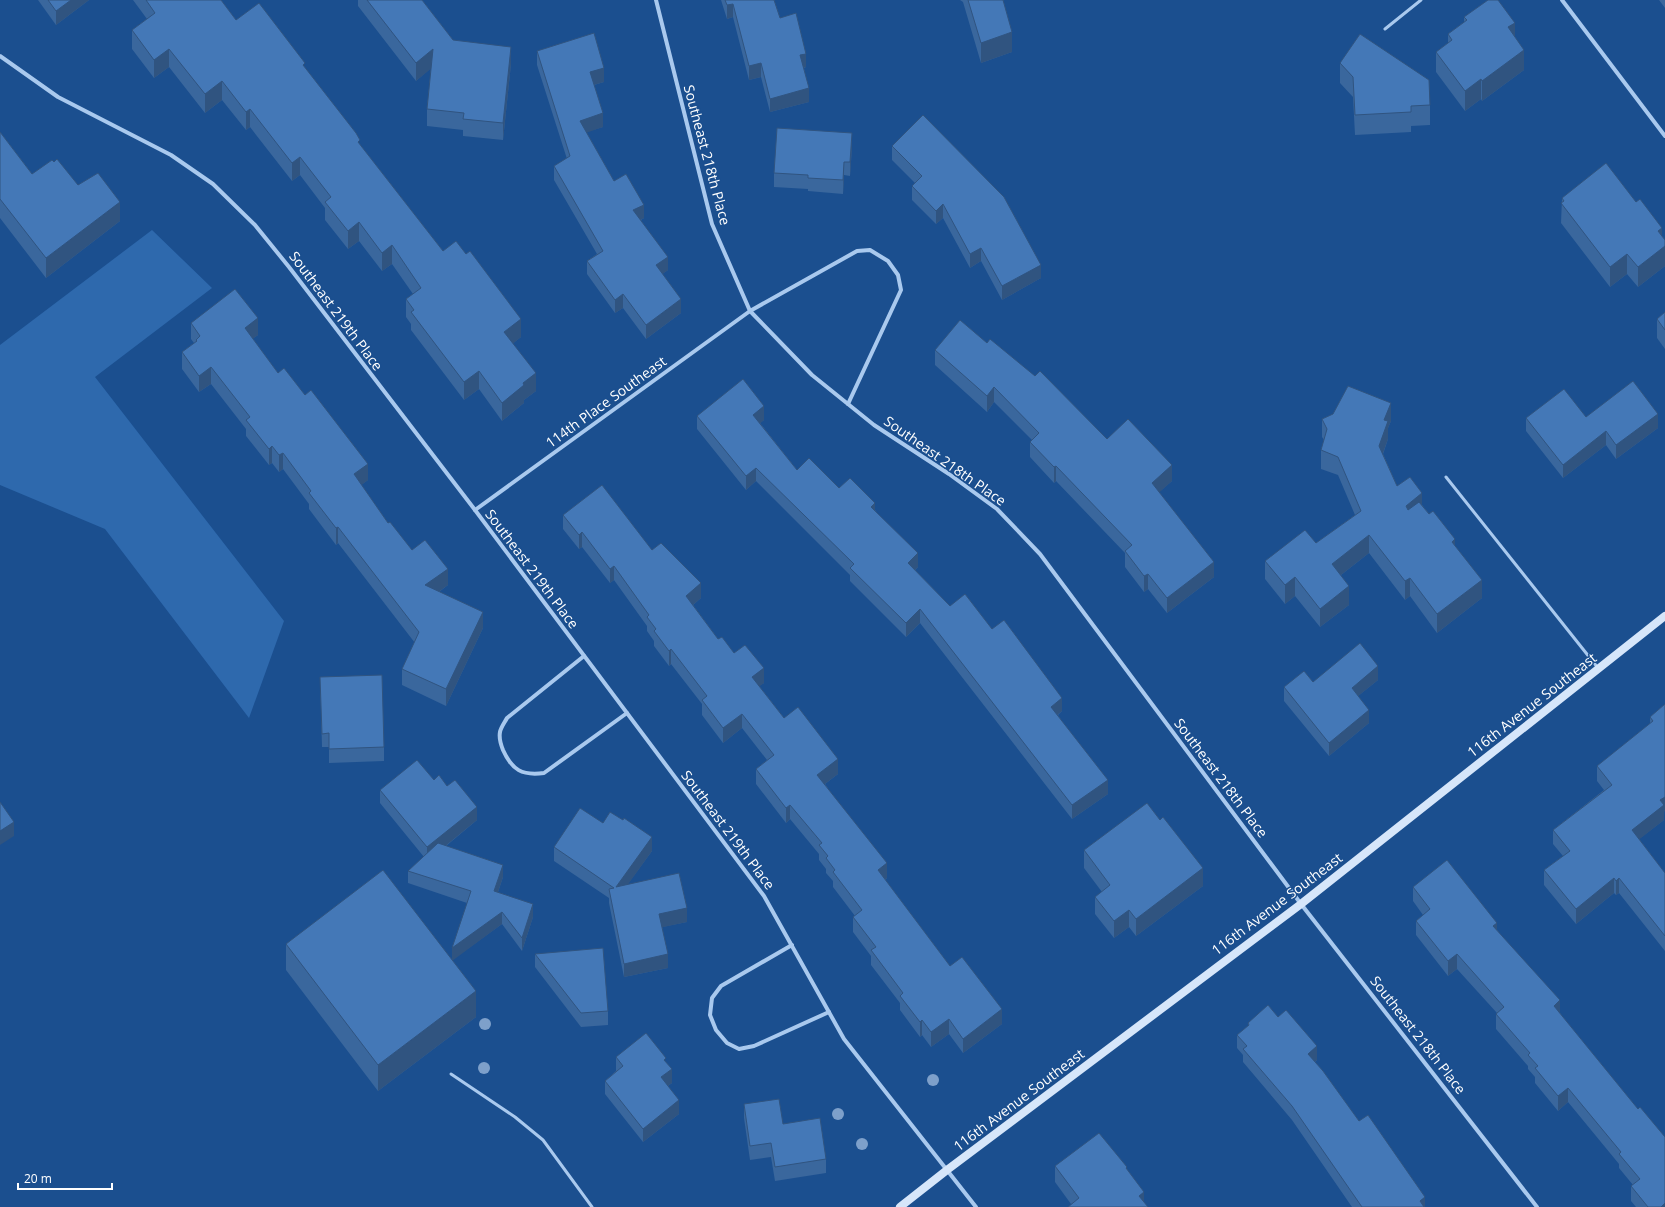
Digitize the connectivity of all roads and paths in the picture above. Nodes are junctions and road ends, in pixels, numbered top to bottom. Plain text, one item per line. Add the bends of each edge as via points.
1 (656, 0) edge
2 (1421, 0) edge
3 (1562, 0) edge
4 (1385, 29) dead end
5 (0, 56) edge
6 (1665, 136) edge
7 (750, 311) junction
8 (848, 404) junction
9 (1446, 477) dead end
10 (475, 510) junction
11 (1665, 616) edge
12 (584, 656) junction
13 (1598, 669) junction
14 (627, 713) junction
15 (1301, 904) junction
16 (792, 945) junction
17 (829, 1012) junction
18 (451, 1074) dead end
19 (947, 1170) junction
20 (592, 1207) edge
21 (900, 1207) edge
22 (976, 1207) edge
23 (1537, 1207) edge

1 - 7 street, Southeast 218th Place via 712,224
2 - 4 lane
3 - 6 street
5 - 10 street, Southeast 219th Place via 58,97 171,155 218,189 255,225 289,267
7 - 8 street, Southeast 218th Place via 812,375
7 - 8 street via 858,251 870,250 888,261 898,275 901,290
7 - 10 street, 114th Place Southeast
8 - 15 street, Southeast 218th Place via 874,425 997,508 1040,554
9 - 13 lane
10 - 12 street, Southeast 219th Place
11 - 13 main road, 116th Avenue Southeast
12 - 14 street, Southeast 219th Place
12 - 14 street via 507,718 500,732 501,746 508,763 532,775 544,773
13 - 15 main road, 116th Avenue Southeast
14 - 16 street, Southeast 219th Place via 764,896
15 - 19 main road, 116th Avenue Southeast
15 - 23 street, Southeast 218th Place
16 - 17 street, Southeast 219th Place
16 - 17 street via 720,986 712,998 710,1015 716,1030 727,1044 739,1049 754,1046
17 - 19 street, Southeast 219th Place via 844,1039
18 - 20 lane via 515,1117 543,1140
19 - 21 main road, 116th Avenue Southeast
19 - 22 street, Southeast 219th Place

